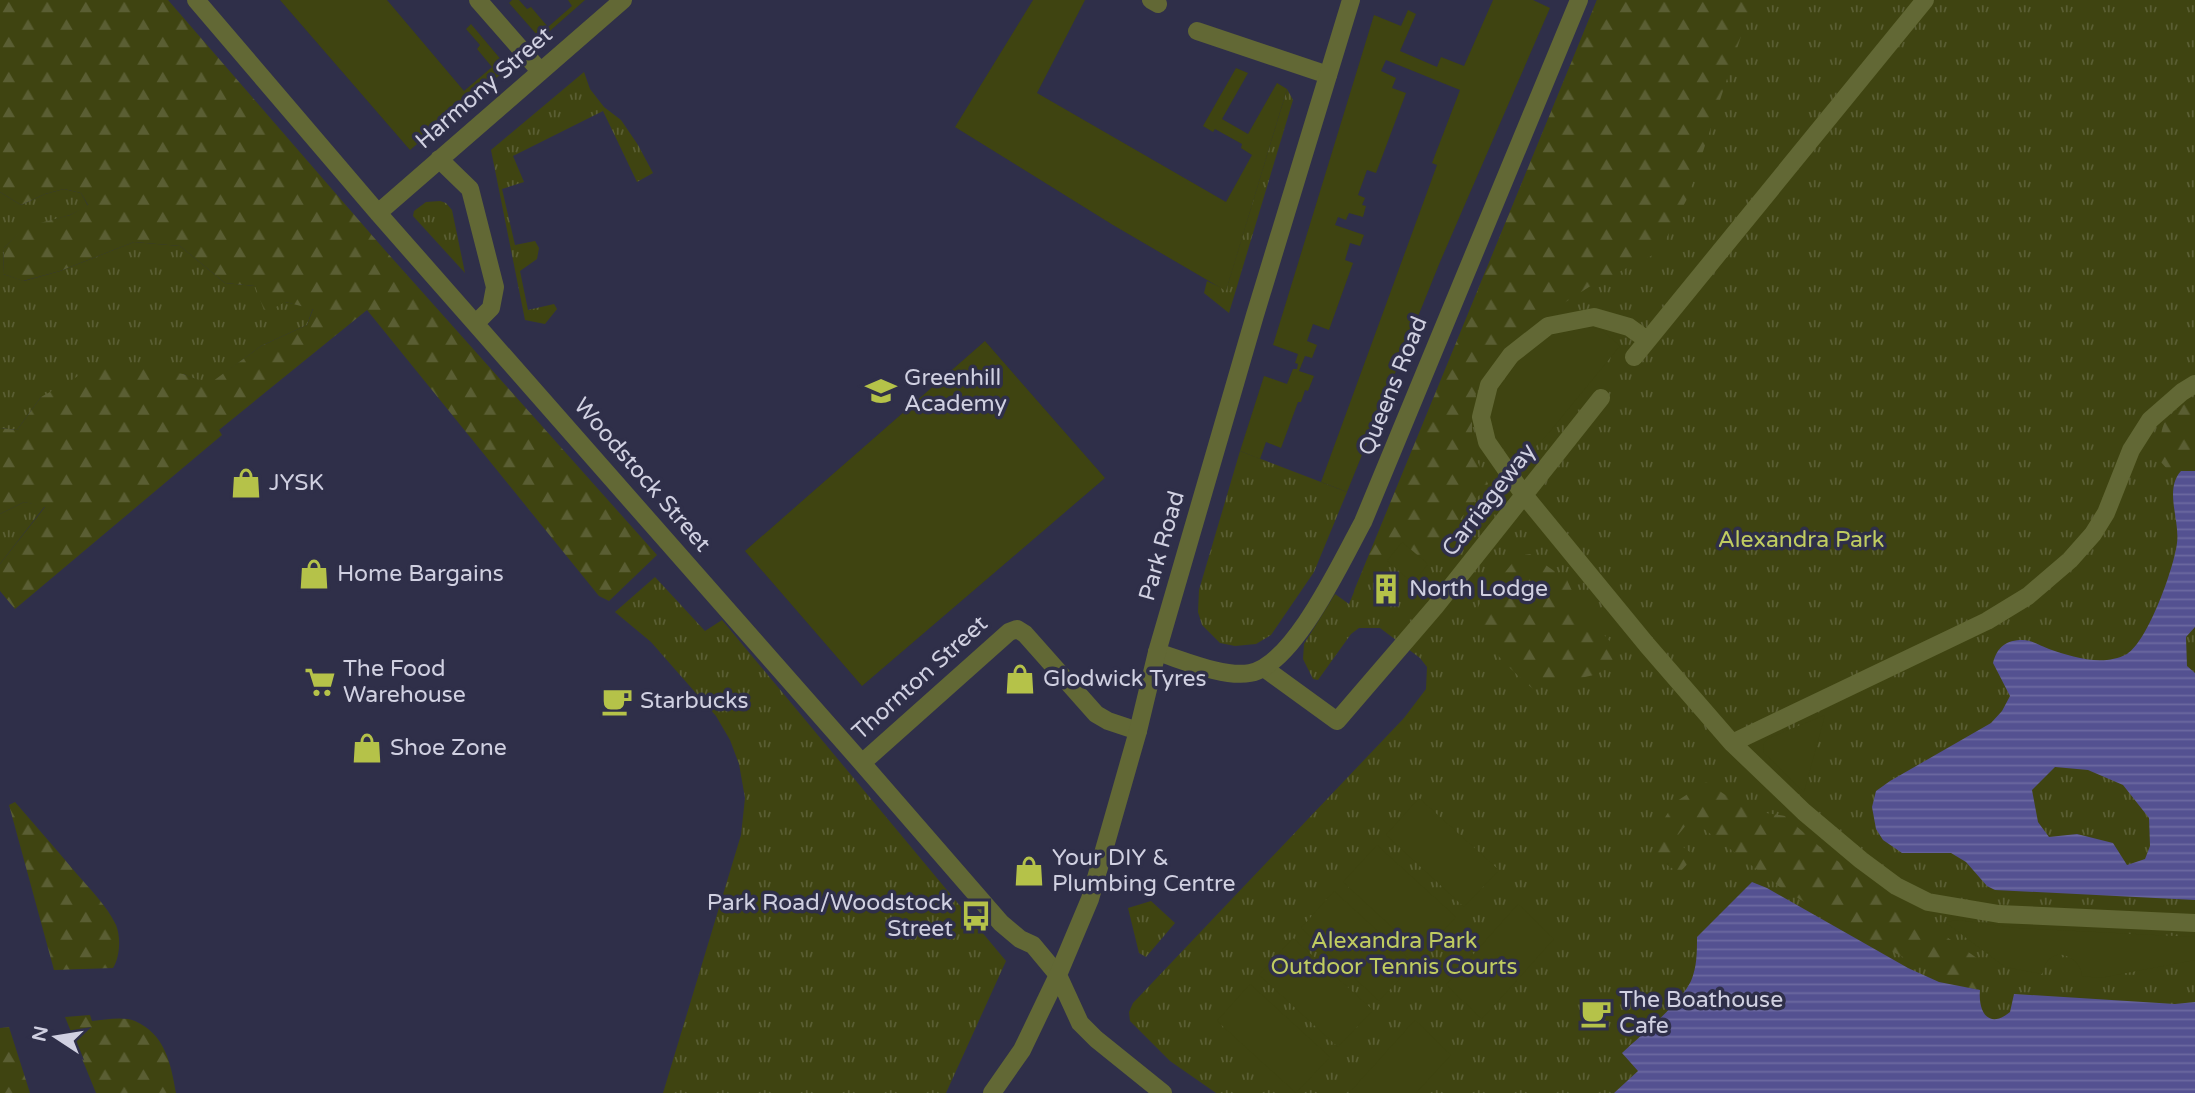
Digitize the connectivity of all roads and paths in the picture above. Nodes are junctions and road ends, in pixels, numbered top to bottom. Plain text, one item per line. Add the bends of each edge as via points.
1 (196, 0) edge
2 (478, 0) edge
3 (623, 0) edge
4 (1351, 0) edge
5 (1579, 0) edge
6 (1924, 0) edge
7 (1197, 31) dead end
8 (540, 71) junction
9 (1328, 75) junction
10 (439, 159) junction
11 (378, 213) junction
12 (476, 323) junction
13 (1647, 340) junction
14 (1634, 357) dead end
15 (2195, 384) edge
16 (1601, 398) dead end
17 (1524, 495) junction
18 (1157, 652) junction
19 (1264, 668) junction
20 (1138, 731) junction
21 (1732, 743) junction
22 (863, 763) junction
23 (2195, 923) edge
24 (1058, 975) junction
25 (992, 1093) edge
26 (1163, 1093) edge

1 - 11 street, Woodstock Street
2 - 8 street
3 - 8 street, Harmony Street
4 - 9 street, Park Road
5 - 19 street, Queens Road via 1363,522 1292,642
6 - 13 street
7 - 9 street
8 - 10 street, Harmony Street
9 - 18 street, Park Road
10 - 11 street, Harmony Street
10 - 12 street via 470,189 495,287 491,308
11 - 12 street, Woodstock Street
12 - 22 street, Woodstock Street
13 - 14 street
13 - 17 street via 1629,327 1594,317 1548,326 1511,355 1489,385 1482,417 1487,442
15 - 21 street via 2150,420 2131,450 2093,534 2028,596 1987,621
16 - 17 street, Carriageway
17 - 19 street, Carriageway via 1337,721
17 - 21 street
18 - 19 street via 1228,673 1249,674
18 - 20 street, Park Road
20 - 22 street, Thornton Street via 1096,714 1017,629
20 - 24 street, Park Road via 1090,899
21 - 23 street via 1861,860 1928,902 1999,914
22 - 24 street, Woodstock Street via 1001,923 1033,945
24 - 25 street, Park Road via 1022,1049
24 - 26 street, Woodstock Street via 1080,1023

